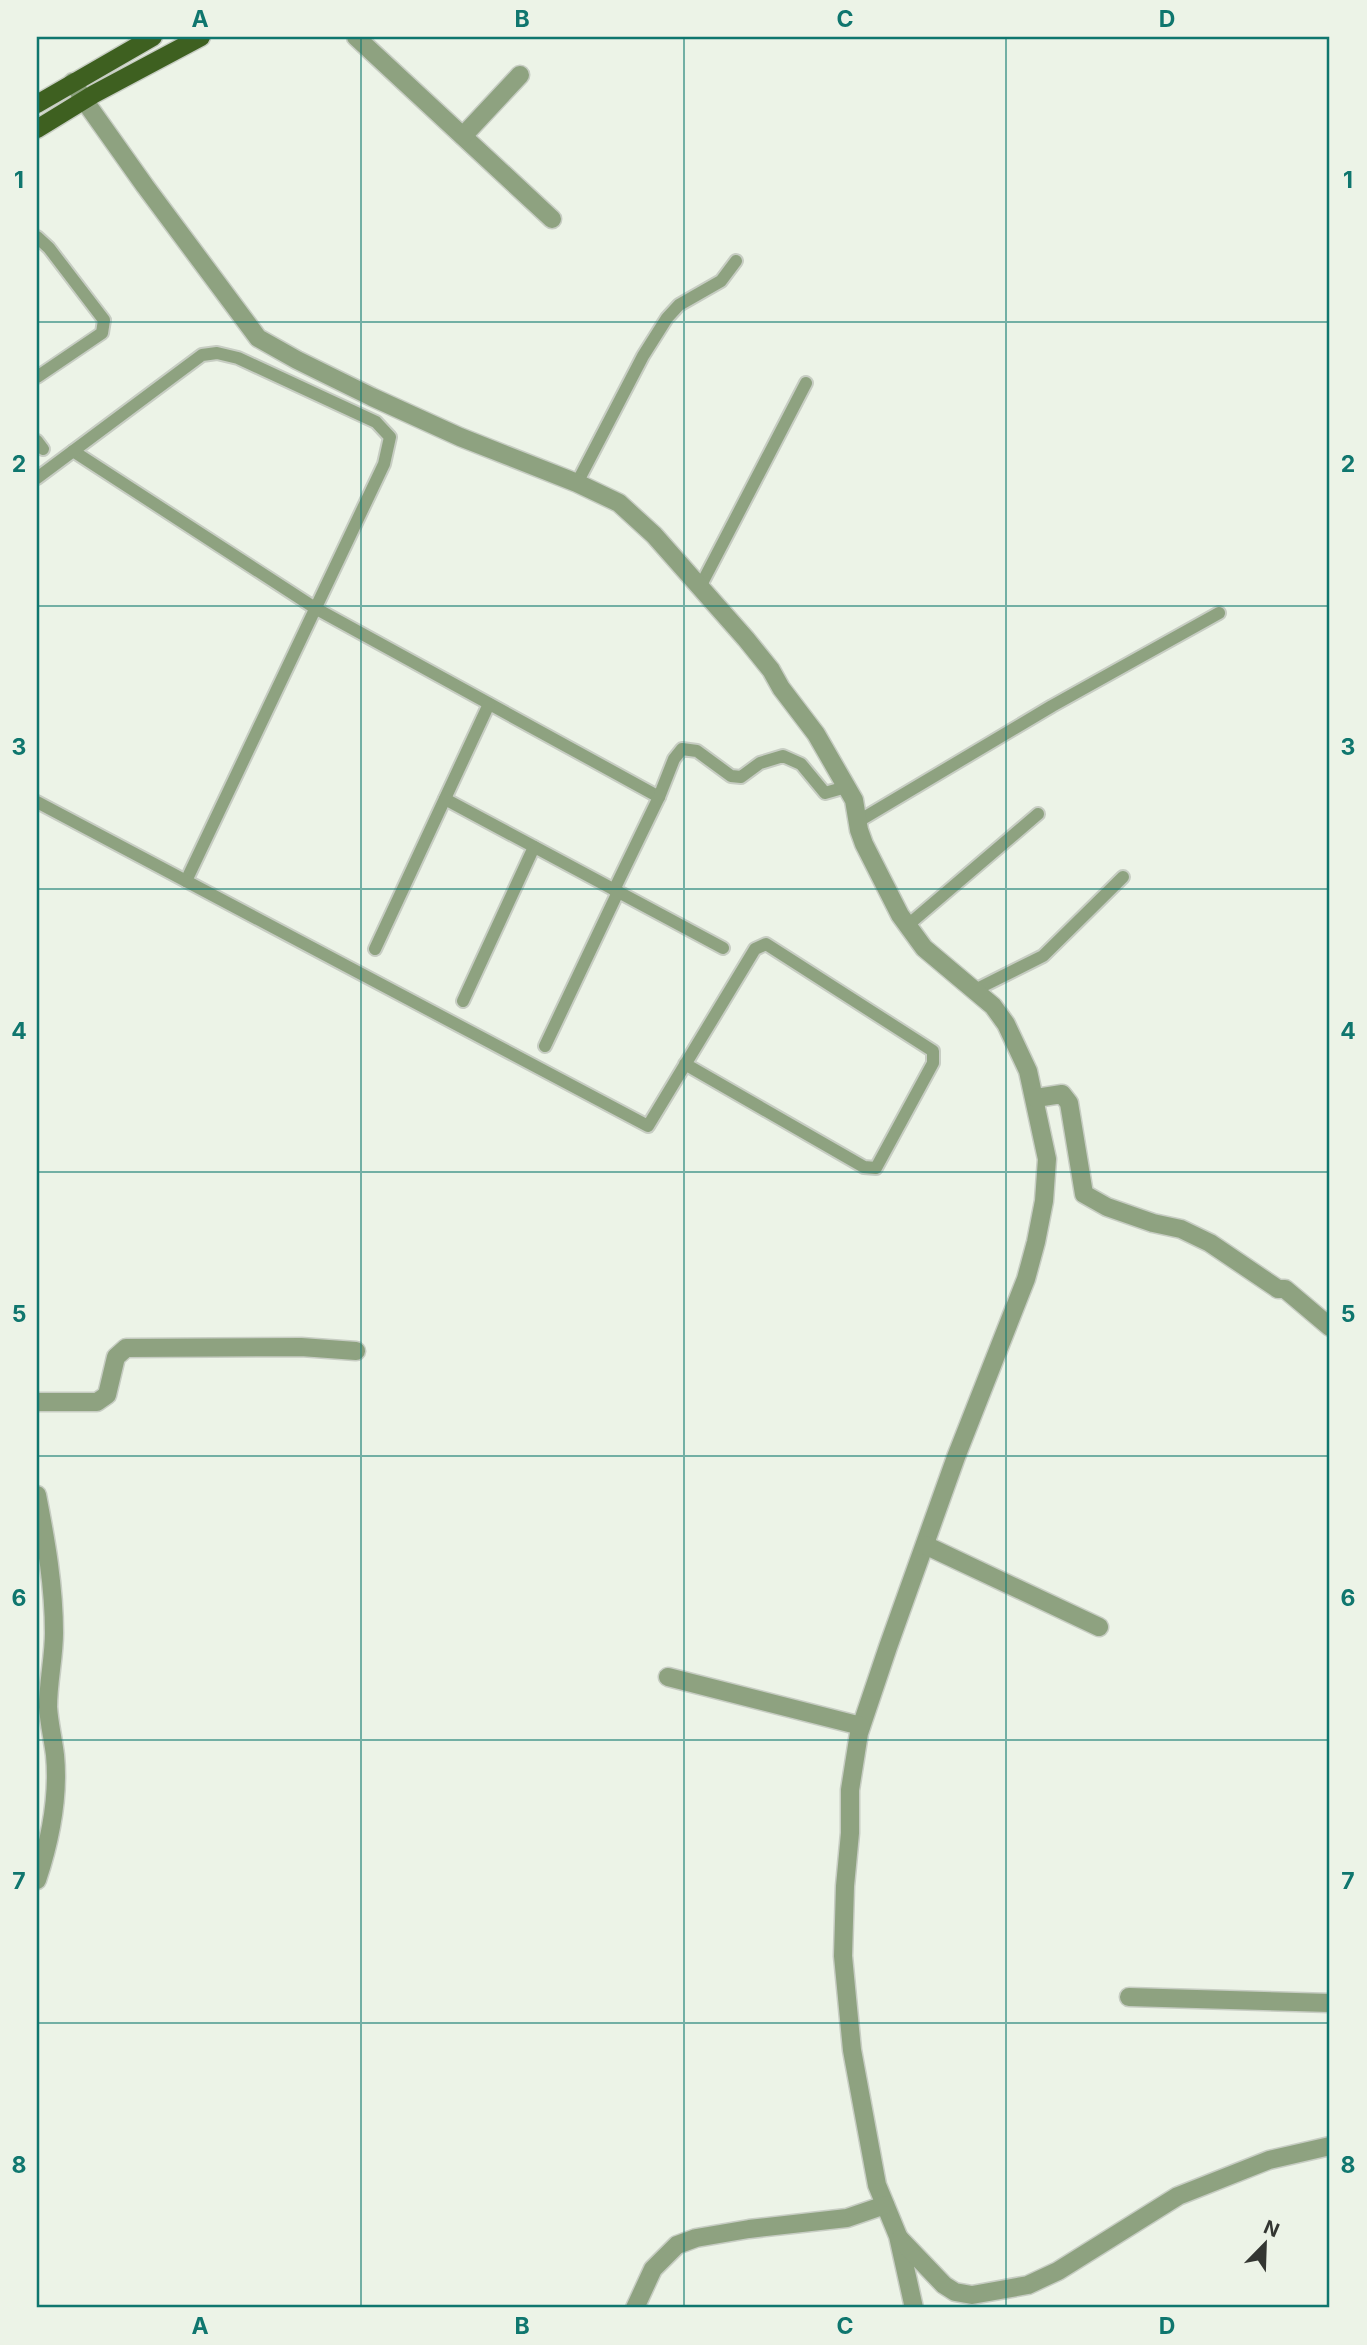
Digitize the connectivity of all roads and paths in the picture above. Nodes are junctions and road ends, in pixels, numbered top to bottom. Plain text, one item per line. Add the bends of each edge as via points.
1 (153, 37) edge
2 (201, 37) edge
3 (356, 37) edge
4 (520, 75) dead end
5 (73, 82) junction
6 (84, 100) junction
7 (37, 103) edge
8 (37, 129) edge
9 (463, 136) junction
10 (552, 219) dead end
11 (37, 237) edge
12 (736, 261) dead end
13 (37, 377) edge
14 (806, 383) dead end
15 (73, 451) junction
16 (37, 478) edge
17 (577, 483) junction
18 (700, 587) junction
19 (315, 608) junction
20 (1219, 613) dead end
21 (489, 704) junction
22 (846, 787) junction
23 (659, 797) junction
24 (445, 799) junction
25 (37, 802) edge
26 (1038, 814) dead end
27 (857, 822) junction
28 (534, 847) junction
29 (1123, 877) dead end
30 (186, 881) junction
31 (616, 891) junction
32 (908, 925) junction
33 (723, 948) dead end
34 (375, 949) dead end
35 (975, 990) junction
36 (463, 1001) dead end
37 (545, 1046) dead end
38 (685, 1064) junction
39 (1036, 1098) junction
40 (1330, 1327) edge
41 (356, 1351) dead end
42 (37, 1402) edge
43 (37, 1495) edge
44 (925, 1545) junction
45 (1099, 1627) dead end
46 (668, 1677) dead end
47 (862, 1726) junction
48 (37, 1880) edge
49 (1129, 1997) dead end
50 (1330, 2003) edge
51 (1330, 2146) edge
52 (885, 2205) junction
53 (898, 2236) junction
54 (635, 2308) edge
55 (914, 2308) edge

1 - 5 main road
2 - 6 main road
3 - 9 street
4 - 9 street
5 - 6 street
5 - 7 main road
6 - 8 main road
6 - 17 street via 258,338 422,420
9 - 10 street
11 - 13 lane via 104,320 102,332
12 - 17 lane via 721,281 667,317
14 - 18 lane
15 - 16 lane
15 - 19 lane
15 - 19 lane via 202,355 217,353 242,359 376,422 390,437 384,464
17 - 18 street via 619,503
18 - 22 street via 771,670
19 - 21 lane
19 - 30 lane
20 - 27 lane
21 - 23 lane
21 - 24 lane
22 - 23 lane via 825,793 802,764 783,756 760,763 741,777 731,776 697,751 682,749
22 - 27 street via 854,800
23 - 31 lane
24 - 28 lane
24 - 34 lane
25 - 30 lane
26 - 32 lane
27 - 32 street via 873,863
28 - 31 lane
28 - 36 lane
29 - 35 lane via 1043,956
30 - 38 lane via 648,1126
31 - 33 lane
31 - 37 lane
32 - 35 street via 924,948
35 - 39 street via 1006,1024
38 - 38 lane via 755,949 766,944 933,1051 933,1063 876,1168 864,1167
39 - 40 street via 1067,1097 1084,1194 1107,1207 1210,1243 1278,1289 1285,1289
39 - 44 street via 1047,1158 1037,1241
41 - 42 street via 125,1348 116,1357 107,1395 97,1402
43 - 48 street via 53,1600 48,1709 55,1772 54,1813
44 - 45 street
44 - 47 street
46 - 47 street
47 - 52 street via 850,1790 843,1956 852,2050 869,2150
49 - 50 street
51 - 53 street via 1269,2160 1178,2196 1028,2285 972,2295 955,2292
52 - 53 street
52 - 54 street via 847,2218 749,2229 677,2245 653,2269
53 - 55 street

